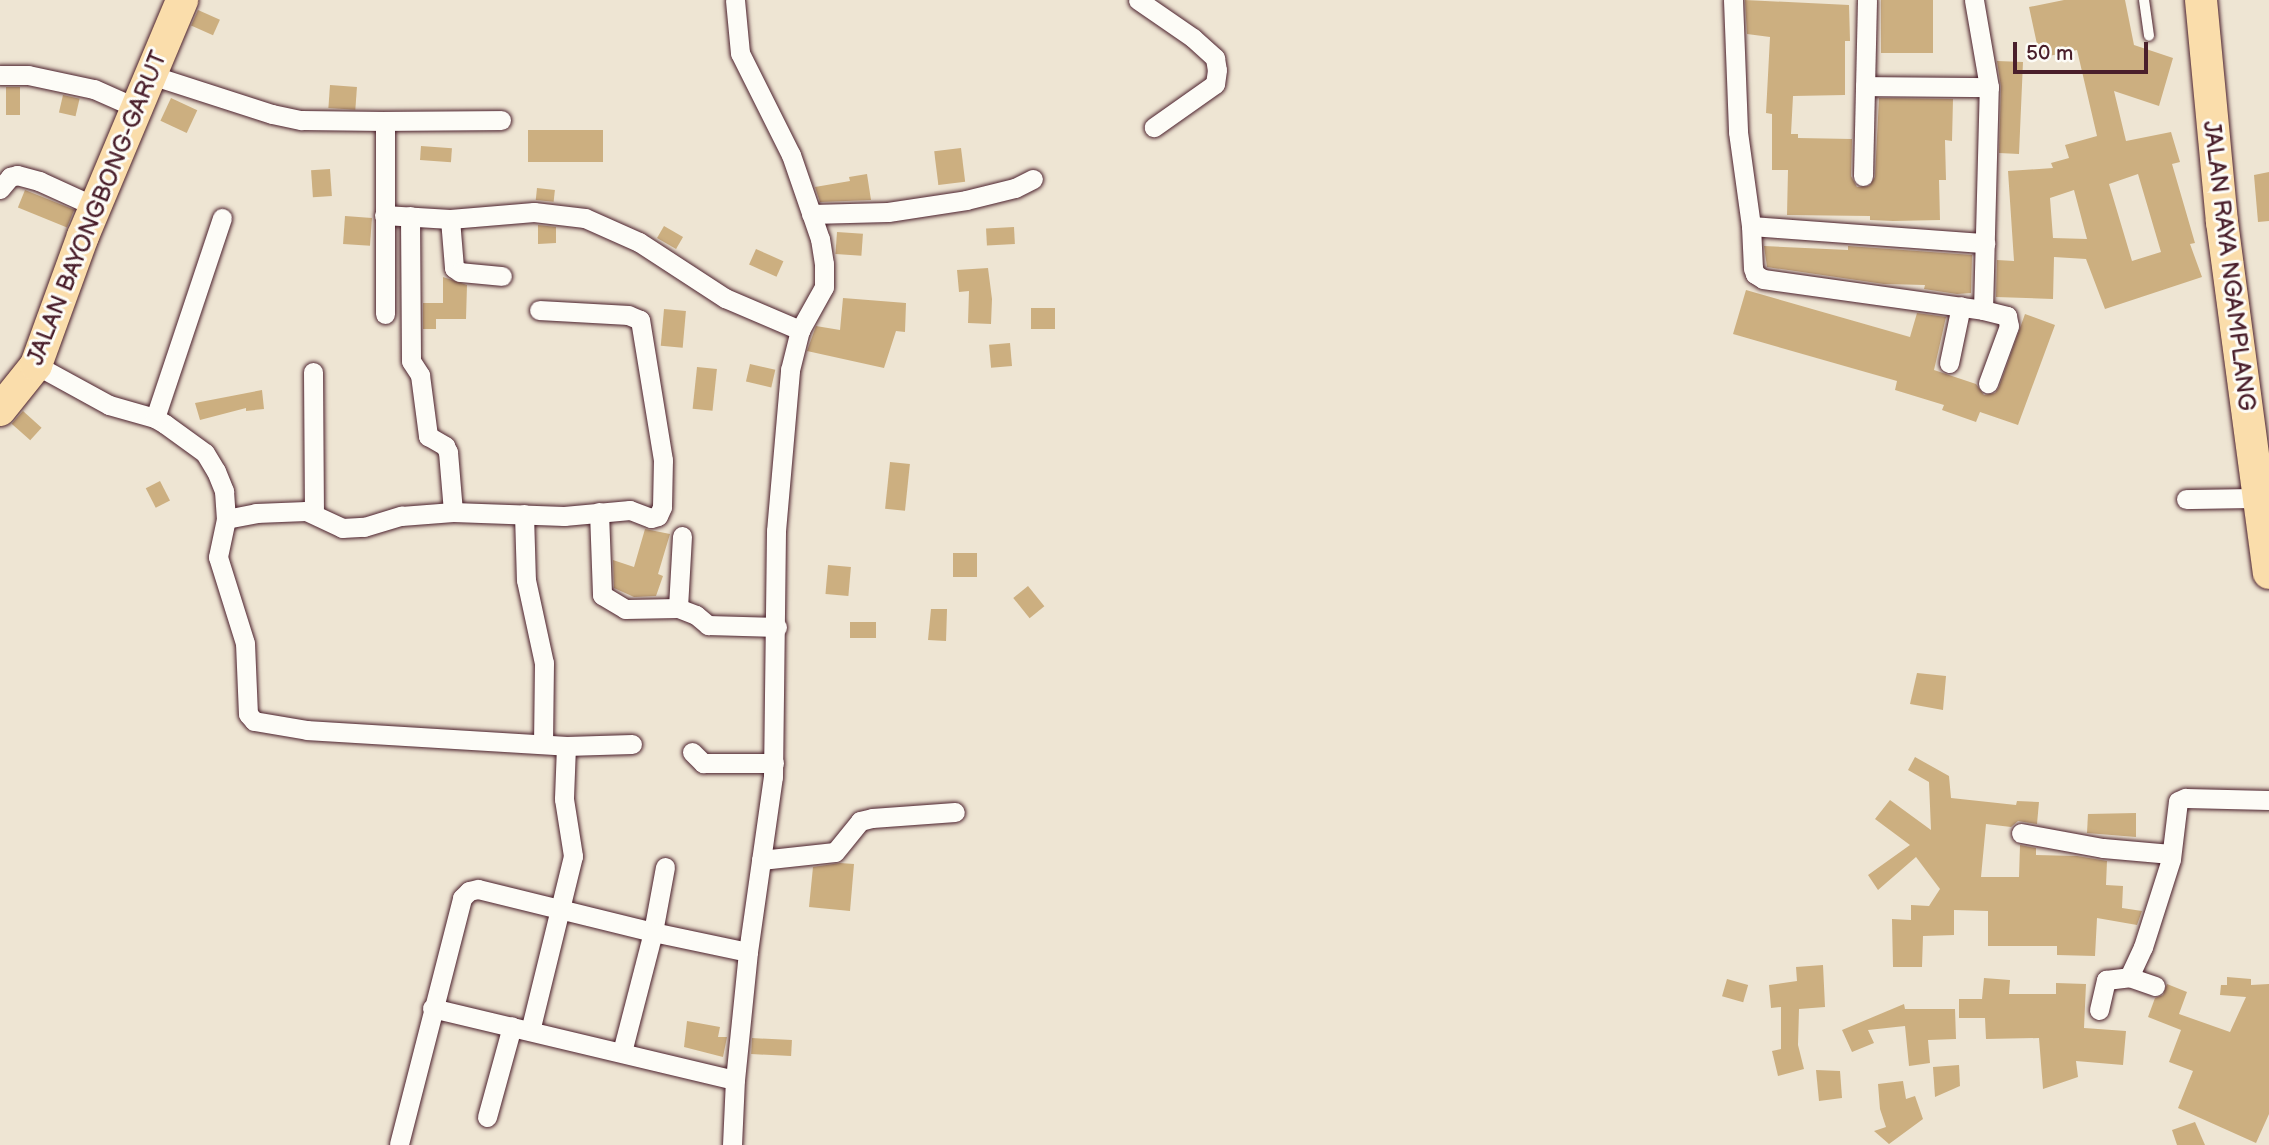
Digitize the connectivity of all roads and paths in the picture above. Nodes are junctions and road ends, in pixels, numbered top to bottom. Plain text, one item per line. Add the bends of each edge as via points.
1 (182, 0) edge
2 (735, 0) edge
3 (1138, 0) edge
4 (1734, 0) edge
5 (1867, 0) edge
6 (1974, 0) edge
7 (2144, 0) edge
8 (2200, 0) edge
9 (2149, 36) dead end
10 (0, 75) edge
11 (151, 75) junction
12 (1865, 86) junction
13 (1989, 87) junction
14 (139, 109) junction
15 (501, 120) dead end
16 (385, 121) junction
17 (1154, 127) dead end
18 (1863, 176) dead end
19 (1033, 179) dead end
20 (0, 190) edge
21 (96, 207) junction
22 (811, 214) junction
23 (384, 215) junction
24 (410, 216) junction
25 (222, 218) dead end
26 (450, 219) junction
27 (1751, 226) junction
28 (1984, 243) junction
29 (502, 276) dead end
30 (1961, 306) junction
31 (539, 310) dead end
32 (1983, 310) junction
33 (385, 314) dead end
34 (800, 330) junction
35 (1949, 363) dead end
36 (36, 365) junction
37 (313, 372) dead end
38 (1988, 383) dead end
39 (0, 410) edge
40 (155, 418) junction
41 (2258, 498) junction
42 (2186, 499) dead end
43 (453, 512) junction
44 (599, 512) junction
45 (314, 514) junction
46 (524, 514) junction
47 (226, 519) junction
48 (682, 536) dead end
49 (2269, 573) edge
50 (678, 608) junction
51 (777, 627) junction
52 (543, 744) junction
53 (632, 744) dead end
54 (566, 746) junction
55 (692, 752) dead end
56 (774, 763) junction
57 (2269, 800) edge
58 (955, 812) dead end
59 (2021, 833) dead end
60 (2171, 854) junction
61 (761, 860) junction
62 (665, 867) dead end
63 (560, 911) junction
64 (653, 932) junction
65 (748, 952) junction
66 (2129, 977) junction
67 (2155, 986) dead end
68 (432, 1008) junction
69 (2099, 1010) dead end
70 (521, 1028) junction
71 (622, 1052) junction
72 (735, 1080) junction
73 (487, 1117) dead end
74 (399, 1144) edge
75 (732, 1145) edge

1 - 11 main road, JALAN BAYONGBONG-GARUT
2 - 22 street via 740,53 791,155
3 - 17 street via 1215,58 1217,69 1215,84
4 - 27 street via 1738,132
5 - 12 street
6 - 13 street
7 - 9 lane
8 - 41 main road, JALAN RAYA NGAMPLANG via 2222,222
10 - 14 street via 28,75 94,89
11 - 14 main road, JALAN BAYONGBONG-GARUT
11 - 16 street via 291,118
12 - 13 street
12 - 18 street
13 - 28 street
14 - 21 main road, JALAN BAYONGBONG-GARUT
15 - 16 street
16 - 23 street
19 - 22 street via 965,200 888,212
20 - 21 street via 17,175
21 - 36 main road, JALAN BAYONGBONG-GARUT
22 - 34 street via 824,264 824,287
23 - 24 street
23 - 33 street
24 - 26 street
24 - 43 street via 411,361 420,375 428,436 448,452
25 - 40 street
26 - 29 street via 454,268
26 - 34 street via 534,212 596,221 639,242 725,298
27 - 28 street
27 - 30 street via 1753,268 1763,279
28 - 32 street
30 - 32 street
30 - 35 street
31 - 44 street via 633,316 642,326 663,460 661,513 653,519 630,510
32 - 38 street via 2007,316 2009,326
34 - 51 street via 790,370 779,479
36 - 39 main road, JALAN BAYONGBONG-GARUT
36 - 40 street via 109,405
37 - 45 street
40 - 47 street via 205,453 224,491
41 - 42 street
41 - 49 main road, JALAN RAYA NGAMPLANG
43 - 45 street via 342,528
43 - 46 street
44 - 46 street
44 - 50 street via 602,595 625,609
45 - 47 street via 256,513
46 - 52 street via 526,580 544,663
47 - 52 street via 218,557 245,643 248,714 254,722 307,730
48 - 50 street
50 - 51 street via 708,625
51 - 56 street
52 - 54 street
53 - 54 street
54 - 63 street via 564,799 573,856
55 - 56 street via 703,763
56 - 61 street
57 - 60 street via 2180,800
58 - 61 street via 872,818 860,821 835,852
59 - 60 street
60 - 66 street via 2143,947
61 - 65 street
62 - 64 street
63 - 64 street
63 - 68 street via 478,889 465,894
63 - 70 street
64 - 65 street
64 - 71 street
65 - 72 street
66 - 67 street
66 - 69 street via 2106,980
68 - 70 street
68 - 74 street
70 - 71 street
70 - 73 street
71 - 72 street
72 - 75 street

